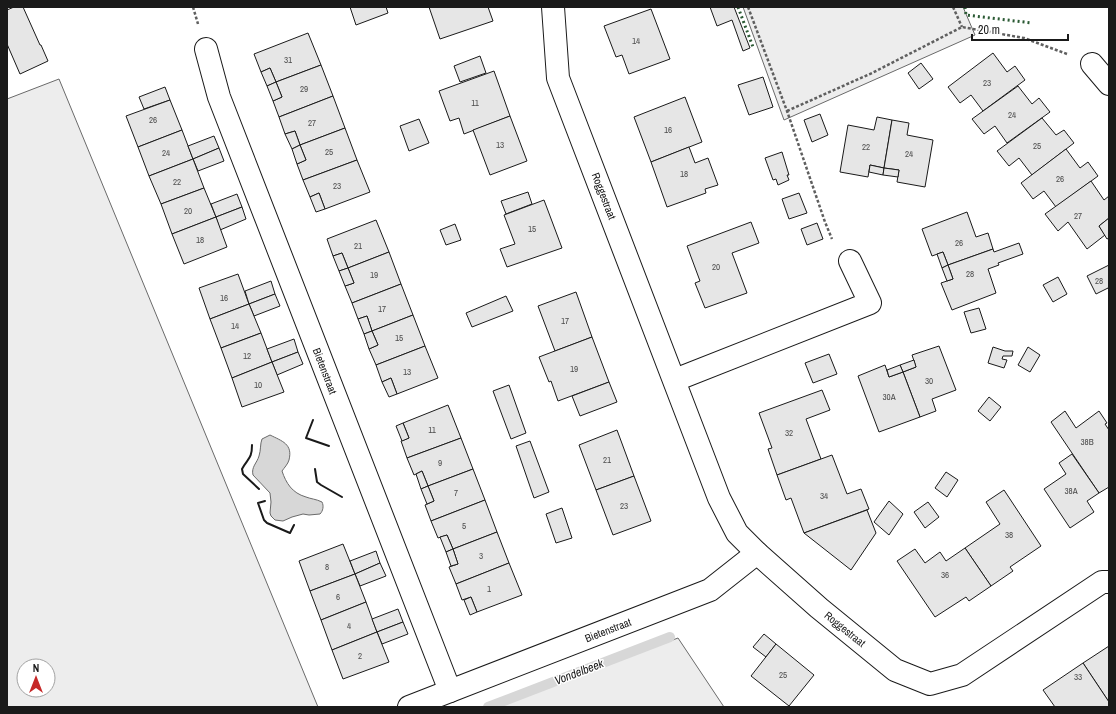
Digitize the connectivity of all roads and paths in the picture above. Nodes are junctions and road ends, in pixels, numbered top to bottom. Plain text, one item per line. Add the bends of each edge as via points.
1 (553, 7) edge
2 (748, 7) edge
3 (953, 7) edge
4 (962, 27) junction
5 (206, 49) dead end
6 (1092, 64) joint
7 (1109, 84) edge
8 (787, 111) junction
9 (850, 261) joint
10 (675, 380) junction
11 (757, 553) junction
12 (1109, 582) edge
13 (450, 691) junction
14 (409, 707) edge

1 - 10 street, Roggestraat via 558,78
2 - 8 path
3 - 4 path
4 - 6 path via 1024,38
4 - 8 path via 872,73
5 - 13 street, Bietenstraat via 219,98
6 - 7 street
8 - 9 path via 825,222 835,245
9 - 10 street via 870,303
10 - 11 street, Roggestraat via 719,498 737,533
11 - 12 street, Roggestraat via 895,670 930,684 962,675 1102,582
11 - 13 street, Bietenstraat via 710,590
13 - 14 street, Bietenstraat

